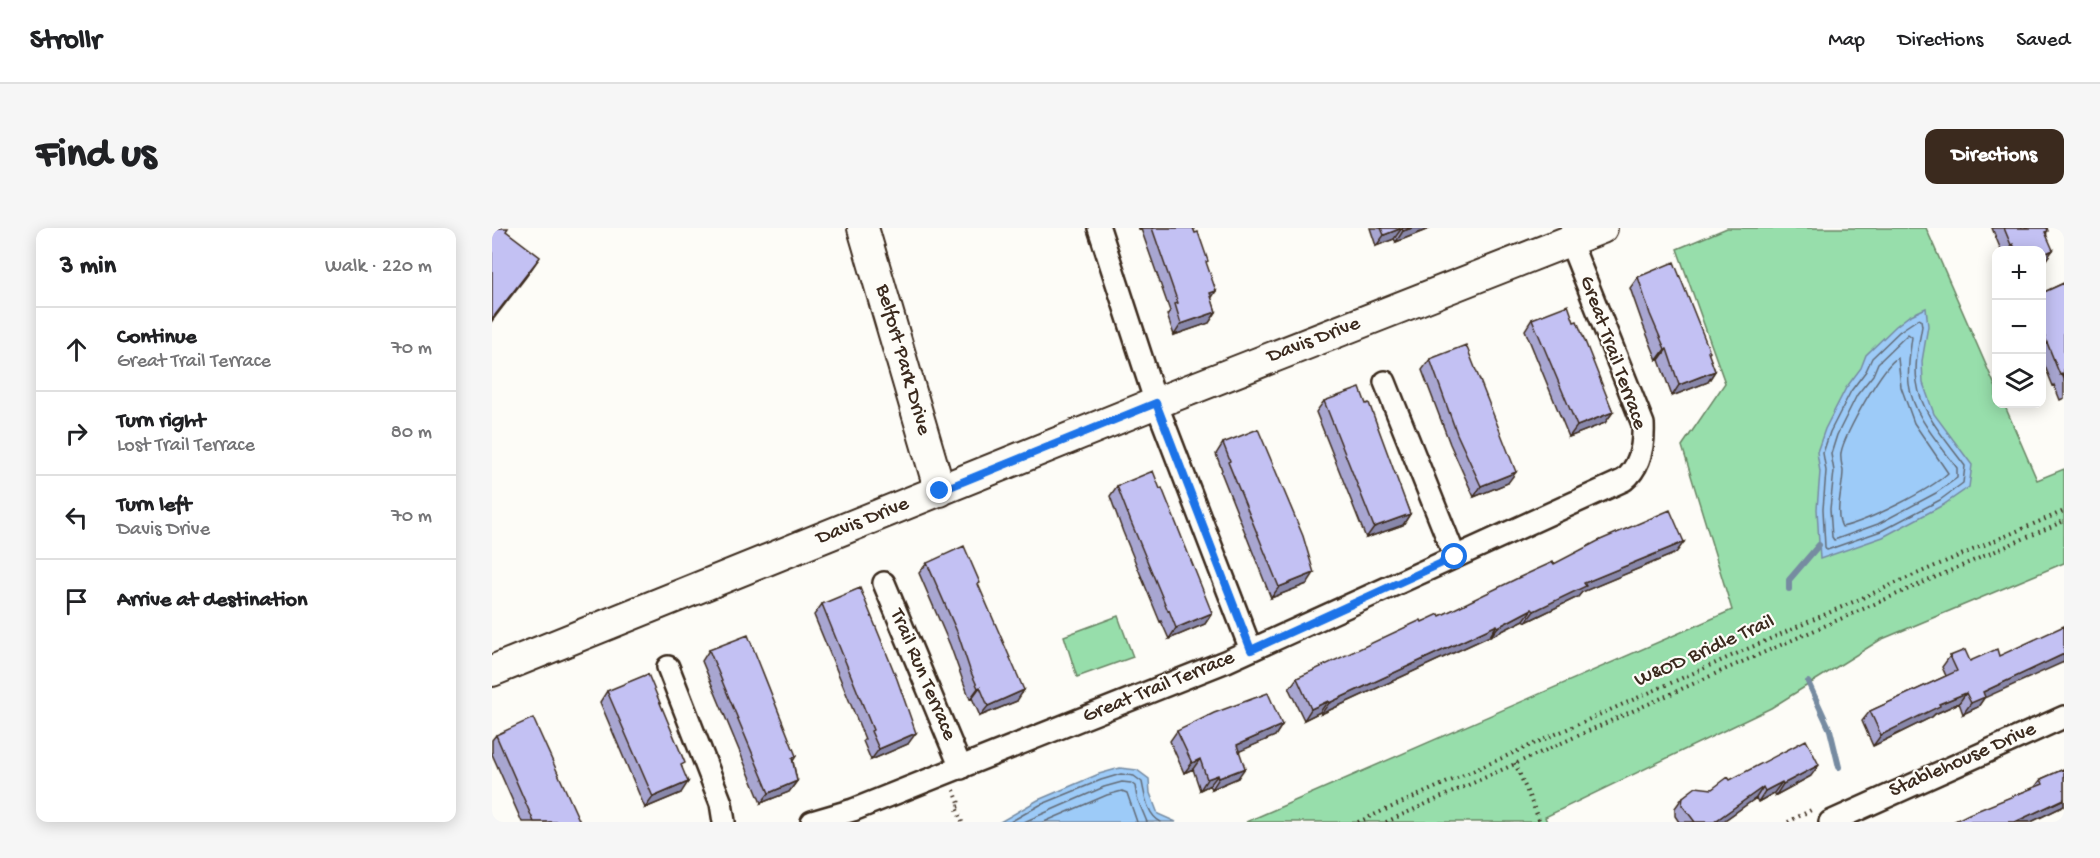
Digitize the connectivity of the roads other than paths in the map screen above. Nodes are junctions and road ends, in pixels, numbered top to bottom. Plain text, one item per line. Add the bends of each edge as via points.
1 (863, 228) edge
2 (1099, 228) edge
3 (1602, 228) edge
4 (1570, 241) junction
5 (1385, 382) dead end
6 (1156, 403) junction
7 (940, 491) junction
8 (1455, 557) junction
9 (884, 583) dead end
10 (1251, 650) junction
11 (668, 667) dead end
12 (492, 671) edge
13 (2064, 717) edge
14 (954, 770) junction
15 (724, 822) edge
16 (812, 822) edge
17 (1830, 822) edge

1 - 7 main road, Belfort Park Drive
2 - 6 street
3 - 4 main road, Davis Drive
4 - 6 main road, Davis Drive
4 - 8 street, Great Trail Terrace via 1643,424 1638,461 1624,480
5 - 8 street
6 - 7 main road, Davis Drive
6 - 10 street
7 - 12 main road, Davis Drive
8 - 10 street, Great Trail Terrace
9 - 14 street, Trail Run Terrace
10 - 14 street, Great Trail Terrace
11 - 15 street via 721,804
13 - 17 street, Stablehouse Drive
14 - 16 street, Great Trail Terrace

